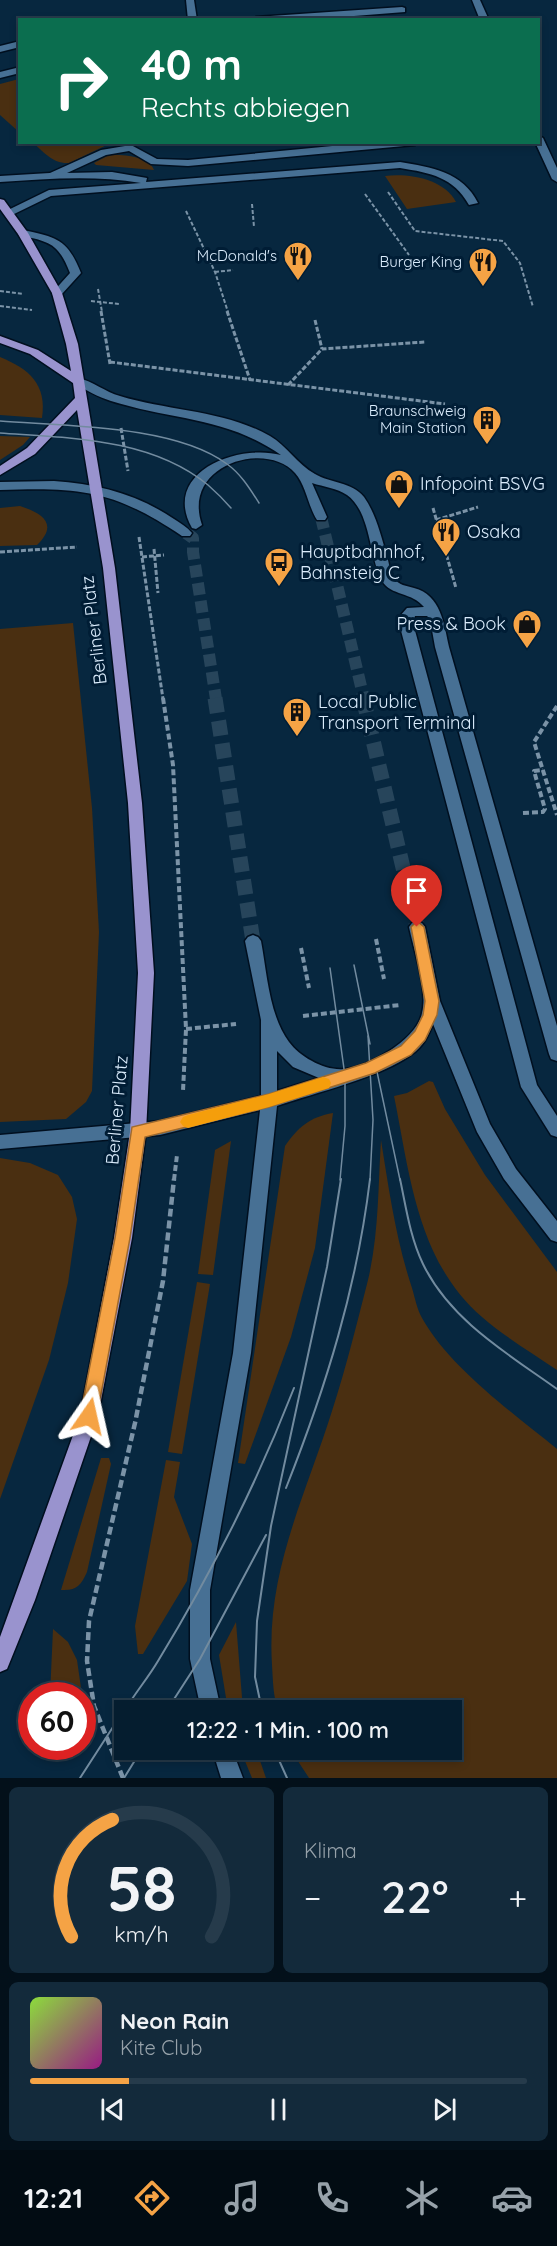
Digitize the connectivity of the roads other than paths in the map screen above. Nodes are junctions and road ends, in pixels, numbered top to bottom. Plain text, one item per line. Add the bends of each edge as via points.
1 (190, 0) edge
2 (399, 0) edge
3 (476, 0) edge
4 (402, 10) junction
5 (193, 18) edge
6 (284, 18) edge
7 (405, 18) edge
8 (484, 18) edge
9 (18, 44) edge
10 (0, 49) edge
11 (18, 70) edge
12 (0, 75) edge
13 (540, 142) edge
14 (391, 144) edge
15 (131, 145) edge
16 (52, 177) junction
17 (0, 179) edge
18 (557, 179) edge
19 (163, 184) junction
20 (0, 202) edge
21 (473, 203) dead end
22 (10, 213) junction
23 (23, 233) junction
24 (57, 293) junction
25 (0, 339) edge
26 (78, 381) junction
27 (81, 399) junction
28 (300, 470) junction
29 (0, 471) edge
30 (0, 486) edge
31 (96, 488) junction
32 (321, 517) tunnel mouth
33 (436, 617) junction
34 (417, 927) tunnel mouth
35 (253, 941) tunnel mouth
36 (432, 1001) junction
37 (269, 1020) junction
38 (557, 1054) edge
39 (345, 1076) junction
40 (269, 1101) junction
41 (557, 1130) edge
42 (138, 1132) junction
43 (0, 1142) edge
44 (557, 1234) edge
45 (0, 1662) edge
46 (209, 1700) edge
47 (226, 1760) edge
48 (232, 1778) edge

1 - 5 lane
2 - 4 lane
3 - 8 lane
4 - 6 lane
4 - 7 lane
9 - 10 lane
11 - 12 lane
13 - 18 lane
14 - 15 lane via 188,163 156,162
15 - 16 lane via 104,152
16 - 17 lane
16 - 19 lane via 112,175
19 - 21 lane via 400,165 428,170 458,183 469,191
19 - 22 lane via 49,193
20 - 22 main road, Berliner Platz
22 - 23 main road, Berliner Platz
23 - 24 main road, Berliner Platz
23 - 24 lane via 56,239 69,255 76,273
24 - 26 main road, Berliner Platz
25 - 26 main road via 34,352
26 - 27 main road, Berliner Platz
26 - 28 lane via 116,399 236,425 267,440
27 - 29 main road via 31,451
27 - 31 main road, Berliner Platz
28 - 31 lane via 272,457 245,456 224,461 205,474 194,493 190,504 191,529 133,499
28 - 32 lane
28 - 33 lane via 357,496 388,580 422,595
30 - 31 lane
31 - 42 main road, Berliner Platz via 135,803 146,973
33 - 38 lane
33 - 41 lane via 430,612 412,611 406,616 406,623 529,1087
34 - 36 lane
35 - 37 lane
36 - 39 lane via 420,1036 406,1050
36 - 44 lane via 483,1127 510,1174
37 - 39 lane via 280,1045 296,1062 316,1071
37 - 40 lane
39 - 40 lane
40 - 42 lane
40 - 46 lane via 242,1353 200,1590 200,1659
42 - 43 lane
42 - 45 main road, Berliner Platz via 123,1238 89,1416
47 - 48 lane

